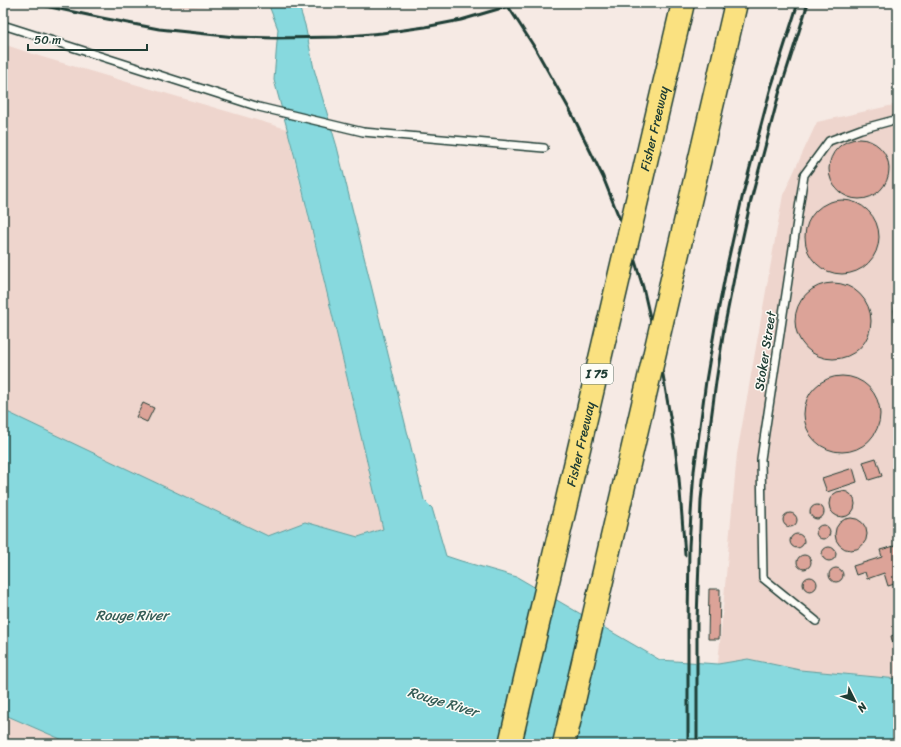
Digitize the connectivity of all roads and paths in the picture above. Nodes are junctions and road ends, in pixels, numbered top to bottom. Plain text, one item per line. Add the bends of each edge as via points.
1 (683, 3) edge
2 (736, 3) edge
3 (3, 25) edge
4 (898, 119) edge
5 (544, 148) dead end
6 (816, 621) dead end
7 (510, 744) edge
8 (564, 744) edge

1 - 7 highway, Fisher Freeway / I 75, bridge
2 - 8 highway, bridge
3 - 5 lane via 259,107 339,127 363,132
4 - 6 lane, Stoker Street via 829,141 804,175 761,459 763,578

